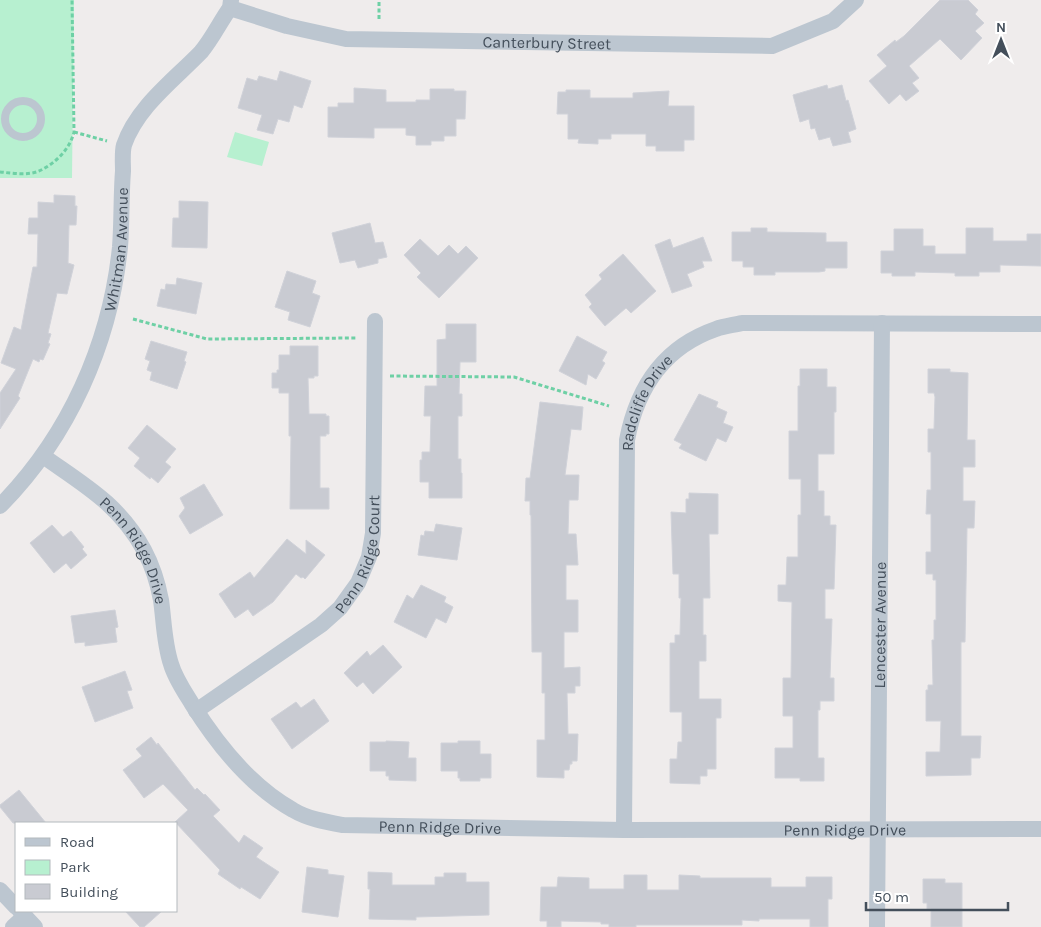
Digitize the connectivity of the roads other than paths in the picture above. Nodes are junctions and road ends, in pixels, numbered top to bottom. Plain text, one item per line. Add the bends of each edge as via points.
1 (856, 0) edge
2 (230, 4) edge
3 (2, 118) edge
4 (375, 320) dead end
5 (882, 323) junction
6 (1041, 324) edge
7 (43, 456) junction
8 (0, 506) edge
9 (196, 711) junction
10 (878, 828) junction
11 (1041, 829) edge
12 (624, 830) junction
13 (0, 890) edge
14 (15, 908) edge
15 (877, 927) edge

1 - 2 street, Canterbury Street via 833,21 772,46 346,39 287,26
2 - 7 street, Whitman Avenue via 202,50 138,118 124,146 120,245 108,313 83,386
3 - 3 lane via 9,131 29,137 39,127 41,113 31,102 24,101 11,105
4 - 9 street, Penn Ridge Court via 374,534 358,583 340,608 321,625
5 - 6 street, Radcliffe Drive
5 - 10 street, Lencester Avenue
5 - 12 street, Radcliffe Drive via 765,322 717,329 674,352 641,393 627,440
7 - 8 street, Whitman Avenue
7 - 9 street, Penn Ridge Drive via 111,505 143,549 160,598 170,664
9 - 12 street, Penn Ridge Drive via 222,747 257,783 307,817 343,825
10 - 11 street, Penn Ridge Drive
10 - 12 street, Penn Ridge Drive
10 - 15 street, Lencester Avenue
13 - 14 street

